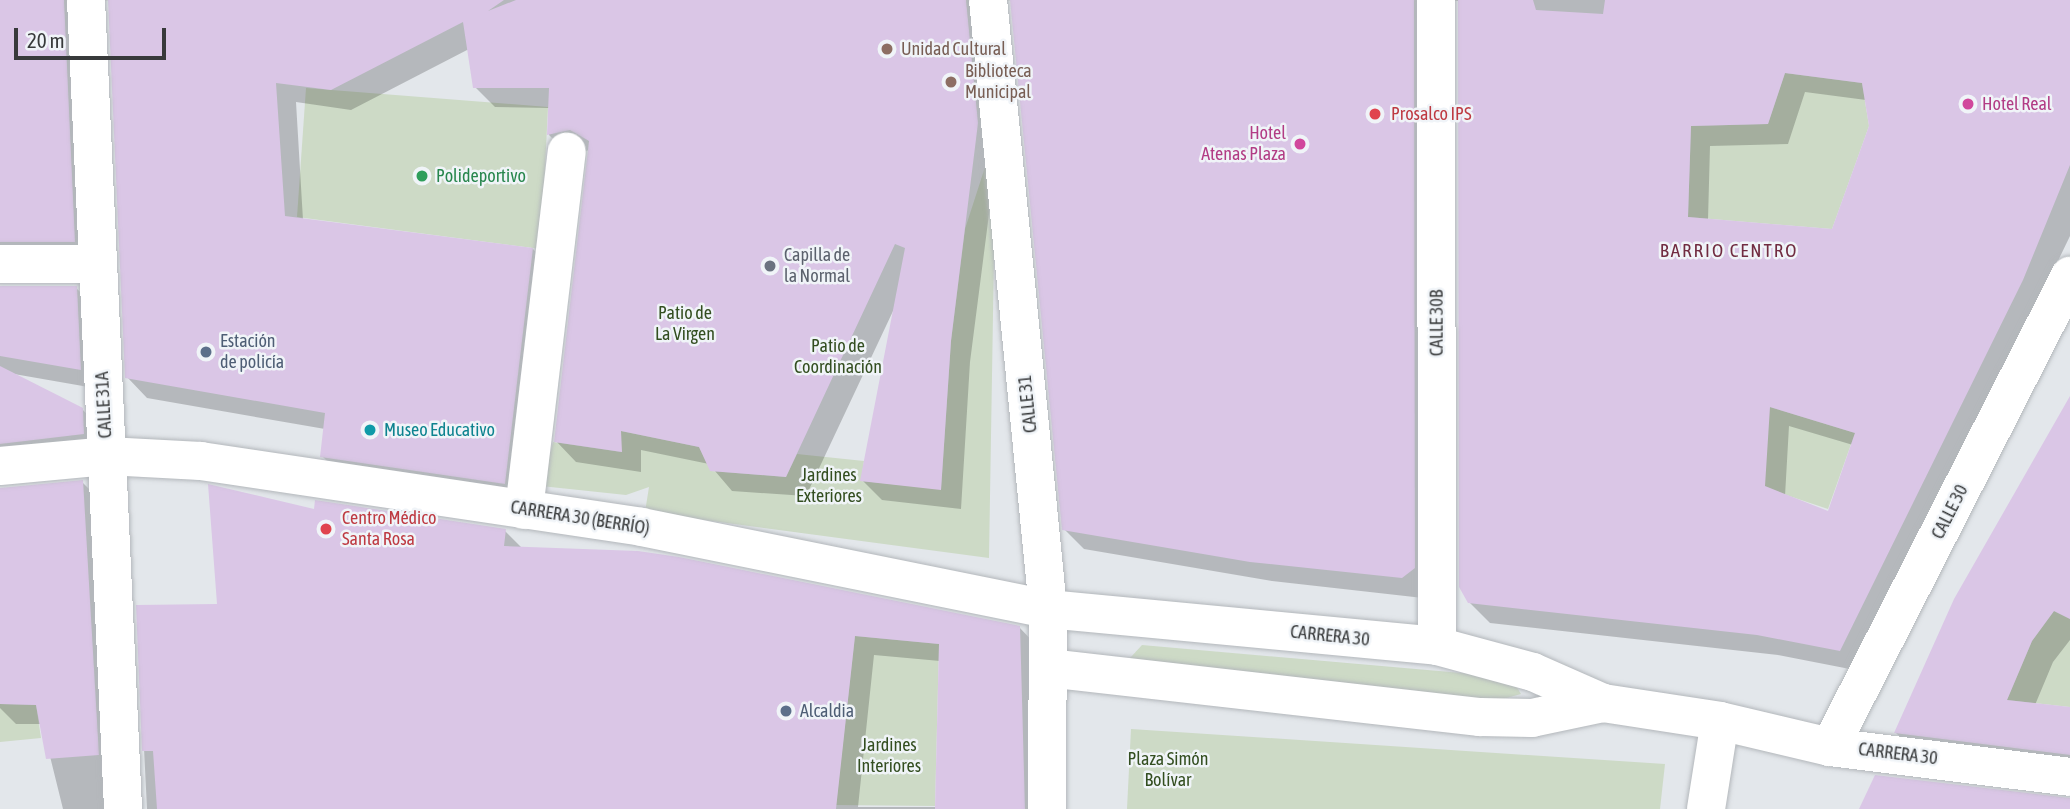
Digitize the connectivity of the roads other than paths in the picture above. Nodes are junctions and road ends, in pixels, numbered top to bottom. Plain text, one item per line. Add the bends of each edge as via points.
1 (86, 0) edge
2 (988, 0) edge
3 (1436, 0) edge
4 (567, 152) dead end
5 (0, 264) edge
6 (98, 264) junction
7 (2070, 276) edge
8 (107, 456) junction
9 (0, 466) edge
10 (524, 510) junction
11 (1048, 608) junction
12 (1437, 646) junction
13 (1048, 668) junction
14 (1603, 703) junction
15 (1720, 721) junction
16 (1830, 747) junction
17 (2070, 777) edge
18 (123, 809) edge
19 (1047, 809) edge
20 (1706, 809) edge

1 - 6 street, CALLE 31A
2 - 11 street, CALLE 31
3 - 12 street, CALLE 30B
4 - 10 street
5 - 6 street
6 - 8 street, CALLE 31A
7 - 16 street, CALLE 30
8 - 9 street
8 - 10 street, CARRERA 30 (BERRÍO) via 201,461
8 - 18 street, CALLE 31A
10 - 11 street, CARRERA 30 (BERRÍO) via 641,527
11 - 12 street, CARRERA 30
11 - 13 street, CALLE 31
12 - 14 street, CARRERA 30 via 1533,672
13 - 14 street, CARRERA 30 via 1471,716 1532,718
13 - 19 street, CALLE 31
14 - 15 street, CARRERA 30
15 - 16 street, CARRERA 30
15 - 20 street
16 - 17 street, CARRERA 30

